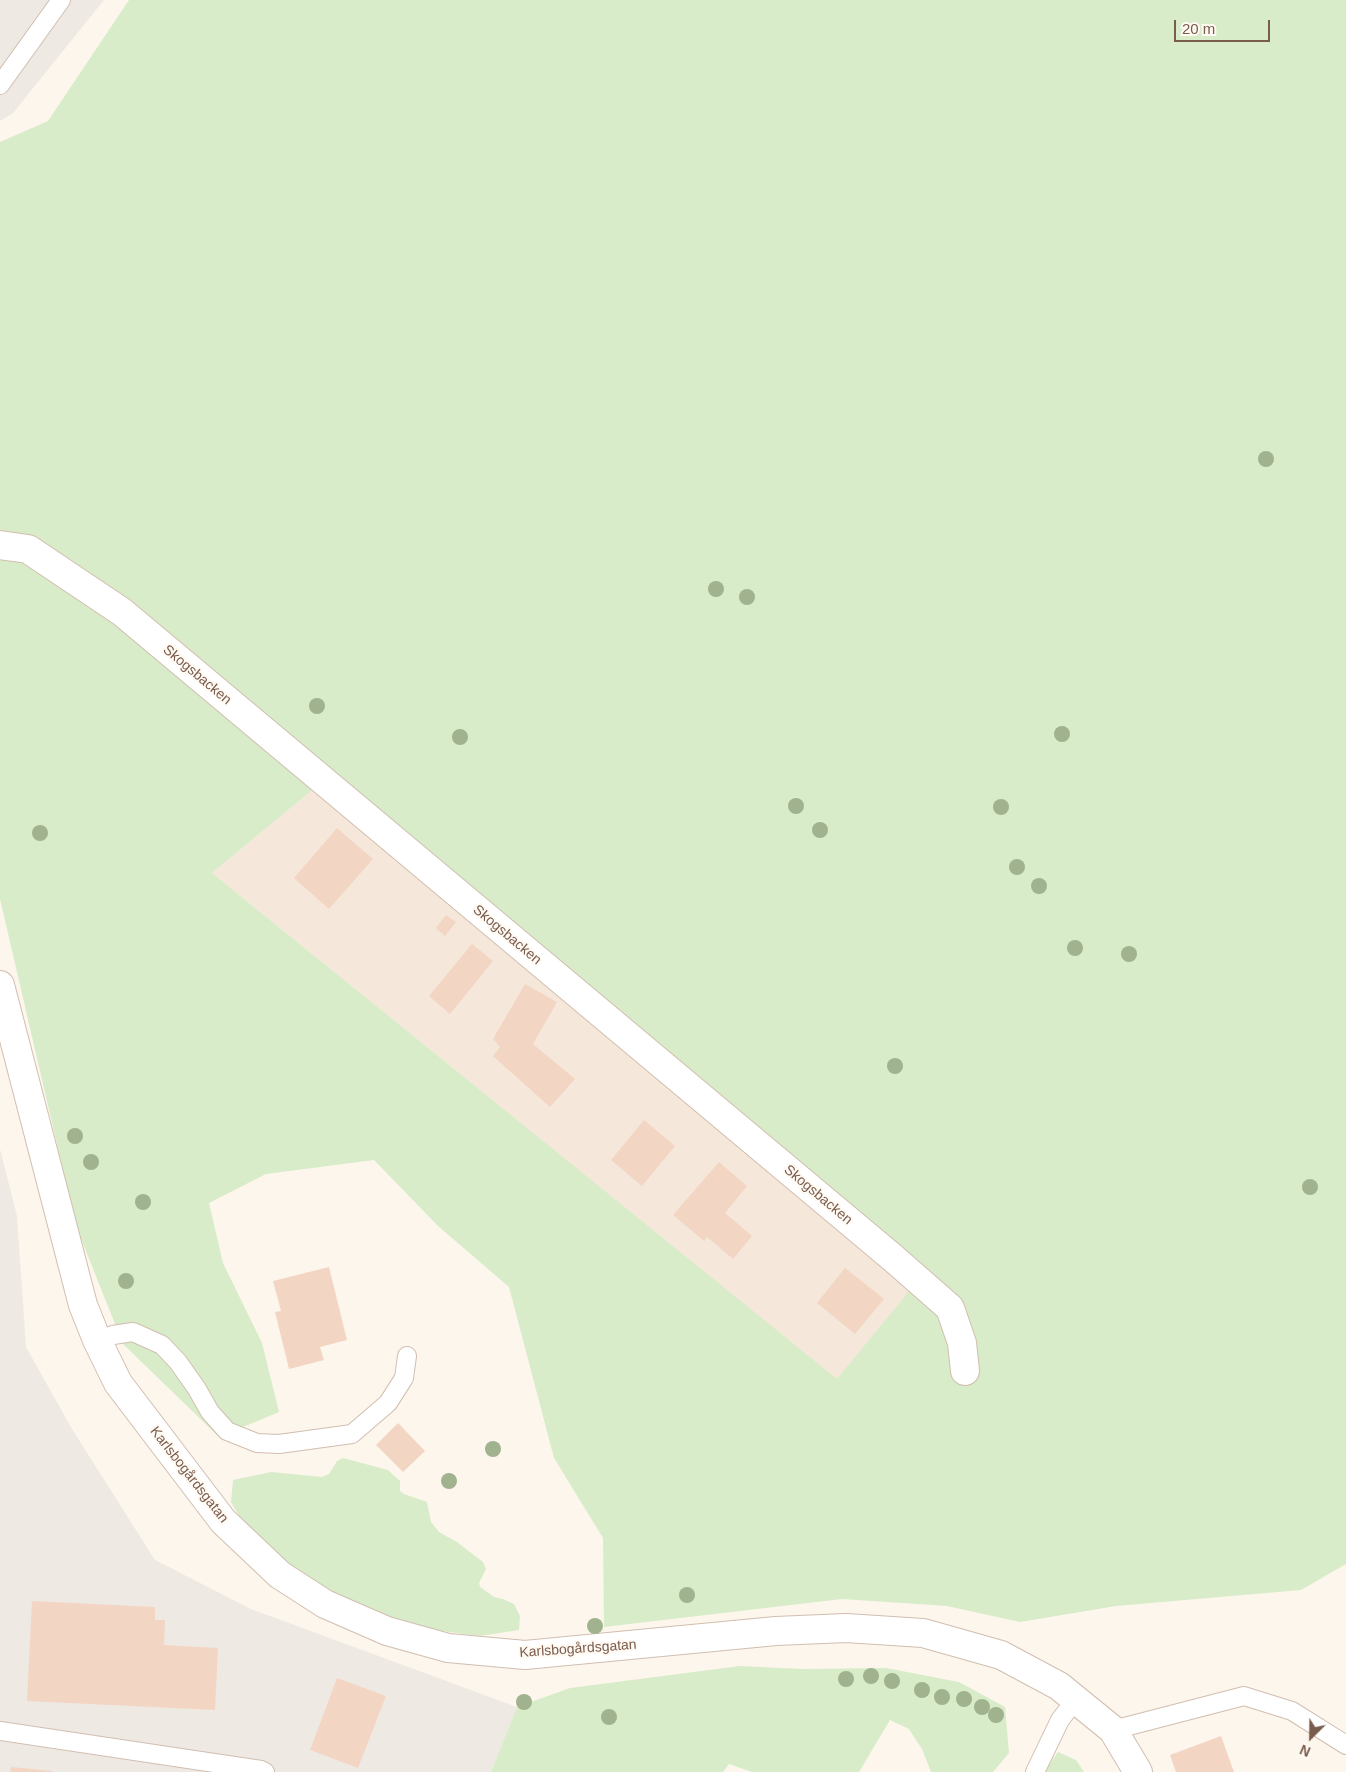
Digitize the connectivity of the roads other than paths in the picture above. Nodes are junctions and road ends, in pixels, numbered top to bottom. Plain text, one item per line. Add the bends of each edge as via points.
1 (61, 0) edge
2 (1, 82) edge
3 (0, 545) edge
4 (0, 985) edge
5 (97, 1340) junction
6 (407, 1356) dead end
7 (965, 1371) dead end
8 (1076, 1700) junction
9 (1113, 1730) junction
10 (0, 1731) edge
11 (1346, 1745) edge
12 (265, 1772) edge
13 (1034, 1772) edge
14 (1138, 1772) edge

1 - 2 lane
3 - 7 street, Skogsbacken via 28,548 122,612 893,1258 950,1308 962,1343
4 - 5 street, Karlsbogårdsgatan via 83,1305
5 - 6 lane via 133,1332 162,1345 178,1362 210,1412 228,1431 257,1443 279,1444 352,1434 388,1403 404,1378
5 - 8 street, Karlsbogårdsgatan via 118,1383 223,1521 280,1575 325,1604 386,1630 448,1648 525,1655 776,1631 846,1628 924,1633 1001,1655 1059,1686
8 - 9 street, Karlsbogårdsgatan
8 - 13 lane via 1060,1720
9 - 11 lane via 1244,1696 1292,1712
9 - 14 street, Karlsbogårdsgatan
10 - 12 lane

